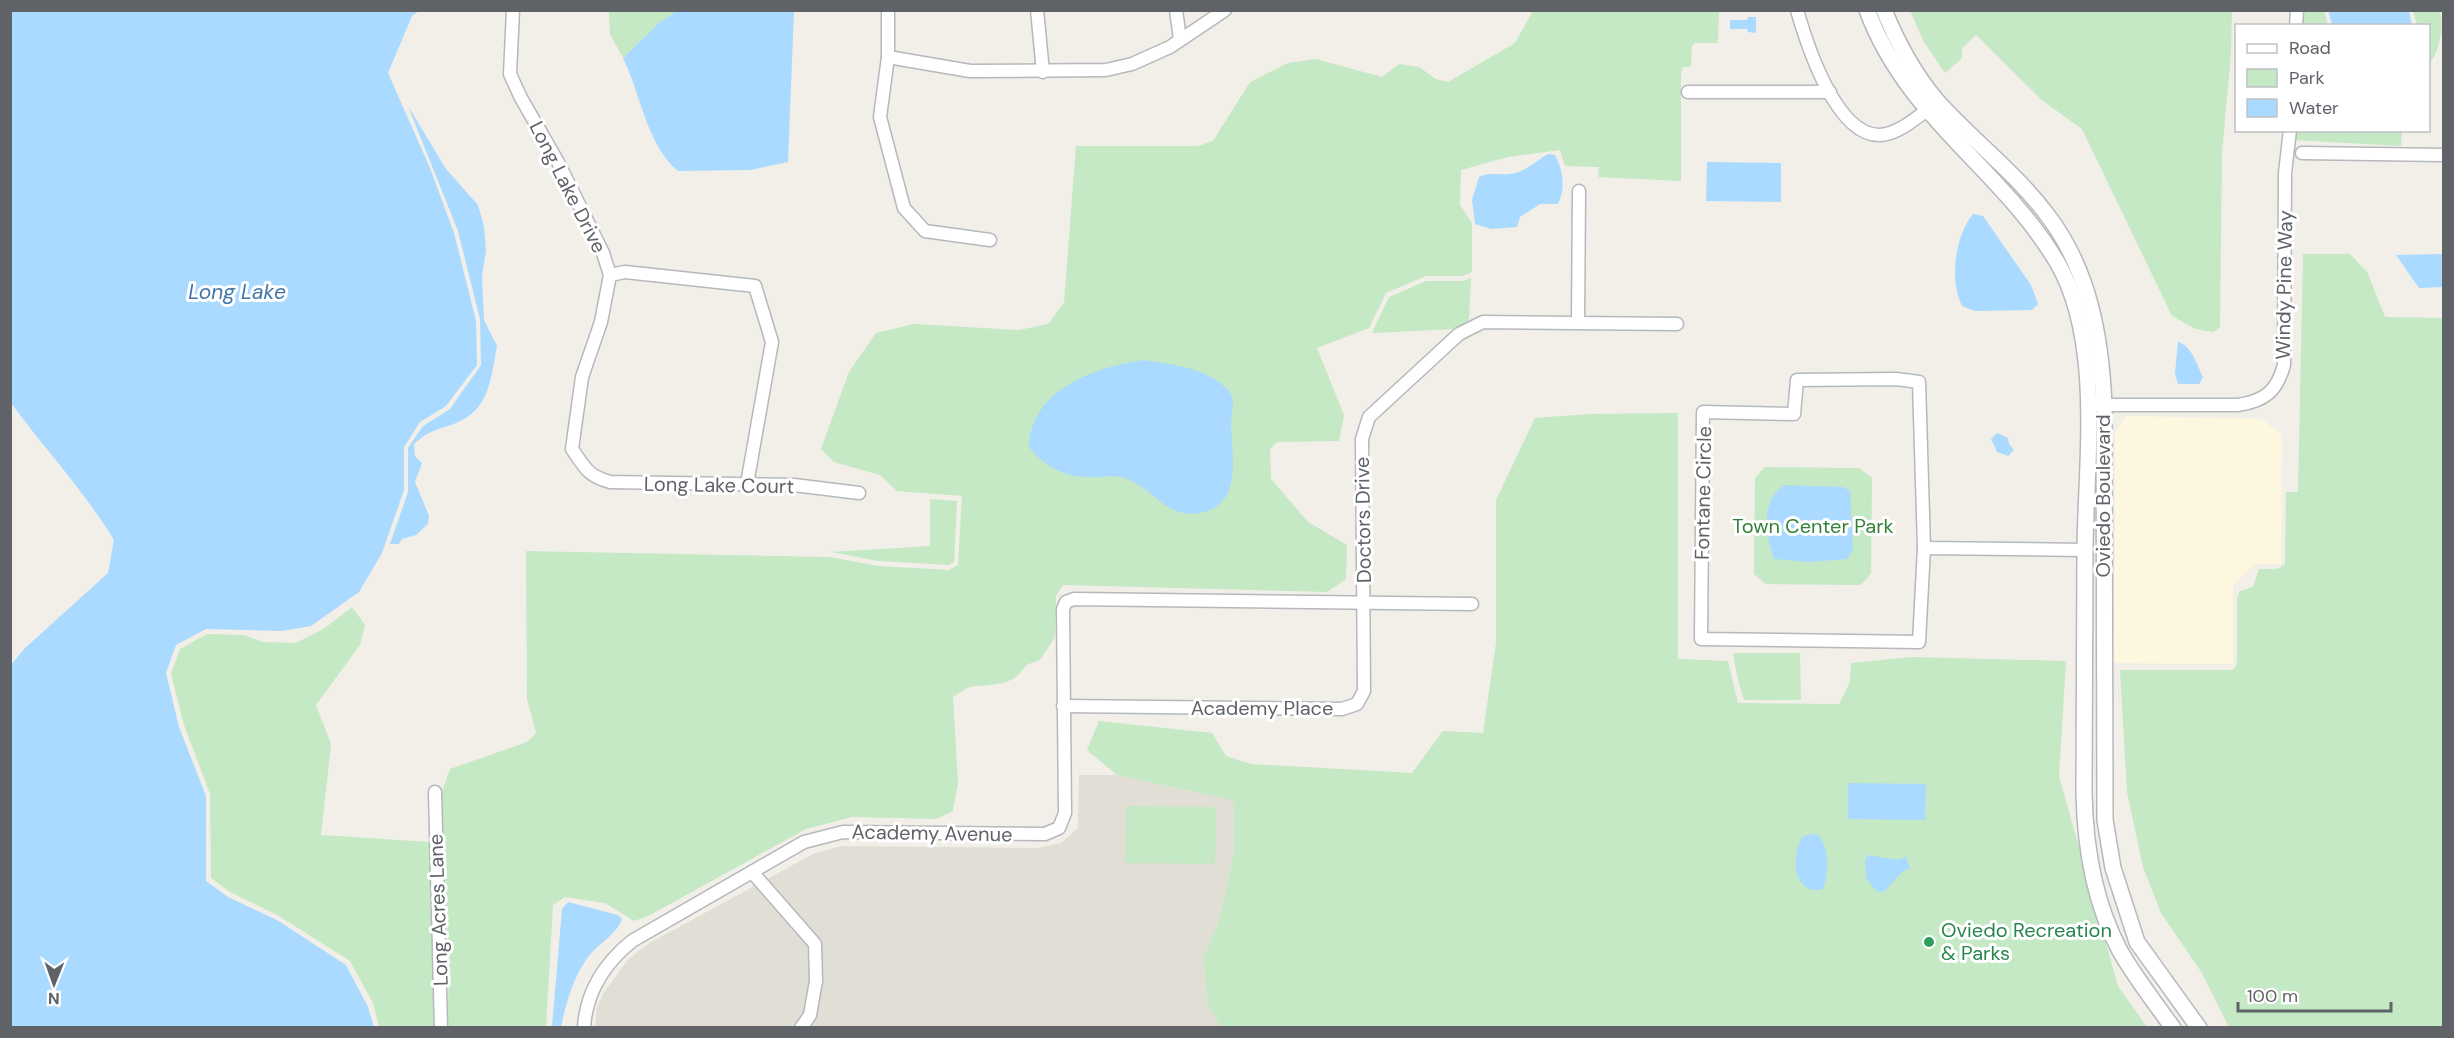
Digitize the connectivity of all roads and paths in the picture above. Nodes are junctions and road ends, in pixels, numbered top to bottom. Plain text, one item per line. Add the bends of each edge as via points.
1 (513, 10) edge
2 (888, 10) edge
3 (1036, 10) edge
4 (1176, 10) edge
5 (1225, 10) edge
6 (1797, 10) edge
7 (1867, 10) edge
8 (1884, 10) edge
9 (1180, 39) junction
10 (888, 57) junction
11 (1043, 72) junction
12 (1688, 92) dead end
13 (1830, 92) junction
14 (1932, 106) junction
15 (2290, 132) edge
16 (2302, 153) dead end
17 (2444, 154) edge
18 (1579, 191) dead end
19 (990, 240) dead end
20 (610, 275) junction
21 (1578, 322) junction
22 (1677, 324) dead end
23 (2088, 405) junction
24 (2104, 405) junction
25 (584, 467) joint
26 (747, 484) junction
27 (859, 493) dead end
28 (2104, 519) junction
29 (1924, 548) junction
30 (2085, 550) junction
31 (1364, 602) junction
32 (1472, 604) dead end
33 (1063, 706) junction
34 (435, 792) dead end
35 (752, 872) junction
36 (441, 1028) edge
37 (584, 1028) edge
38 (801, 1028) edge
39 (2173, 1028) edge
40 (2199, 1028) edge

1 - 20 street, Long Lake Drive via 510,74 559,164
2 - 10 street
3 - 11 street
4 - 9 street
5 - 9 street
6 - 13 street
7 - 14 street, Oviedo Boulevard via 1876,36 1899,76
8 - 14 street, Oviedo Boulevard
9 - 11 street via 1132,64 1106,70
10 - 11 street via 970,71
10 - 19 street via 880,117 904,208 925,231
12 - 13 street
13 - 14 street via 1845,118 1878,135 1891,133
14 - 23 street, Oviedo Boulevard via 2037,230 2059,264 2080,325
14 - 24 street, Oviedo Boulevard via 2019,181 2049,217 2075,259 2098,334
15 - 24 street, Windy Pine Way via 2285,173 2284,365 2280,381 2270,395 2253,403
16 - 17 street
18 - 21 street
20 - 25 street, Long Lake Drive via 577,408 572,449
20 - 26 street via 625,272 755,286 772,342
21 - 22 street, Doctors Drive
21 - 31 street, Doctors Drive via 1483,322 1472,326 1369,417 1362,439
23 - 24 street, Windy Pine Way
23 - 30 street, Oviedo Boulevard
24 - 28 street, Oviedo Boulevard
25 - 26 street, Long Lake Court via 592,477 610,482
26 - 27 street, Long Lake Court
28 - 30 street
28 - 40 street, Oviedo Boulevard via 2105,820 2113,868 2137,942
29 - 29 street, Fontane Circle via 1919,642 1701,639 1703,412 1794,414 1797,380 1919,382
29 - 30 street
30 - 39 street, Oviedo Boulevard via 2084,798 2088,851 2097,893 2120,950
31 - 32 street
31 - 33 street, Academy Place via 1364,692 1357,704 1342,710
31 - 33 street, Doctors Drive via 1074,599 1066,602 1064,609
33 - 35 street, Academy Avenue via 1065,813 1059,828 1045,834 843,832 804,842
34 - 36 street, Long Acres Lane
35 - 37 street, Academy Avenue via 618,952 603,970 585,1006
35 - 38 street via 815,944 816,981 810,1015

